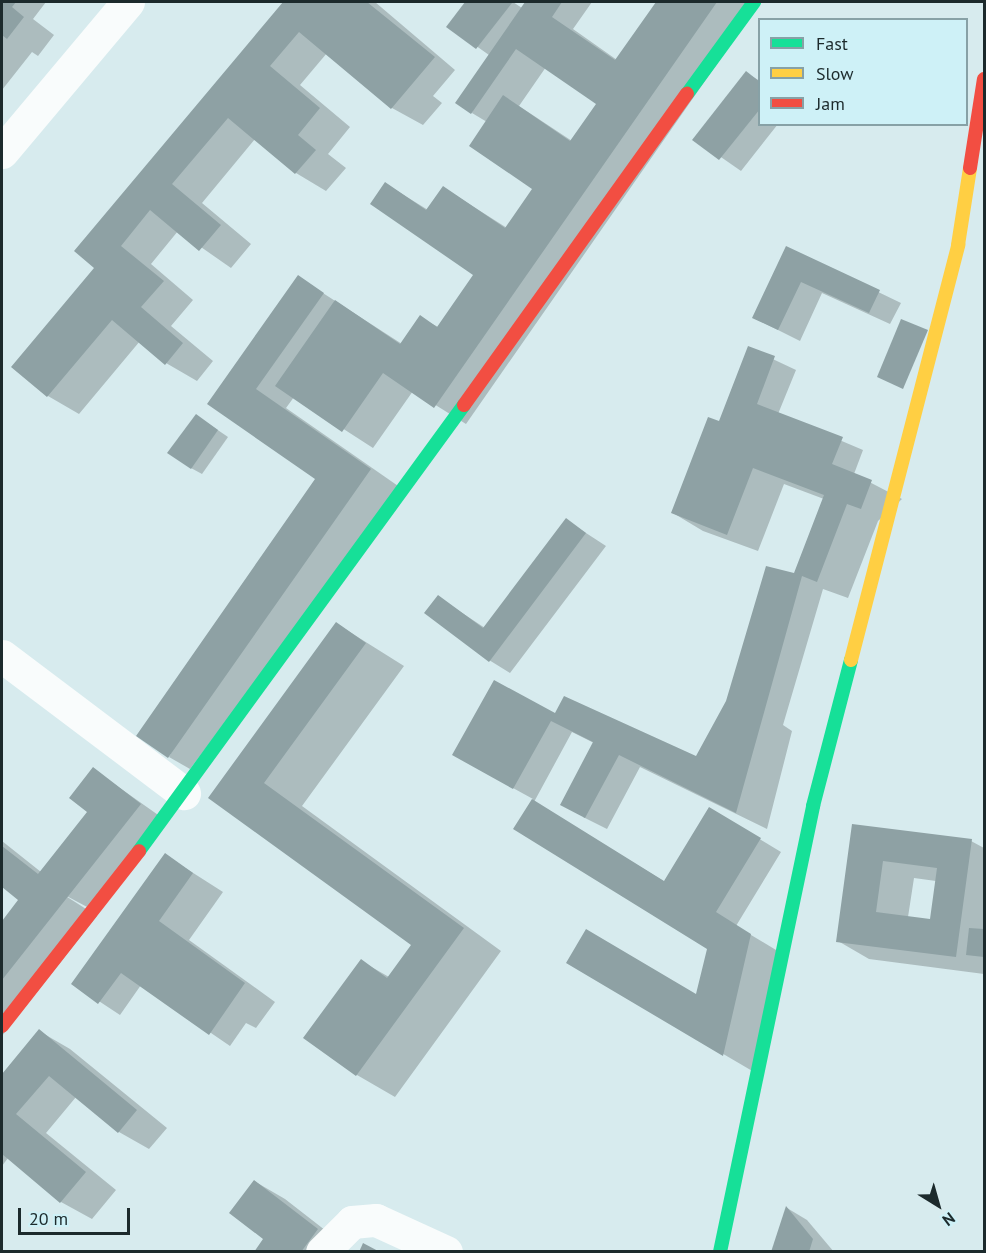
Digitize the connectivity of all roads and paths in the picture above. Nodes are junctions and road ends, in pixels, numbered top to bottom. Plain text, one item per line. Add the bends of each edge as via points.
1 (128, 2) edge
2 (753, 2) edge
3 (984, 79) edge
4 (2, 152) edge
5 (2, 656) edge
6 (184, 793) junction
7 (2, 1026) edge
8 (322, 1251) edge
9 (446, 1251) edge
10 (720, 1251) edge

1 - 4 street
2 - 6 street
3 - 10 street via 958,245 813,806
5 - 6 street
6 - 7 street
8 - 9 street via 352,1222 376,1220

